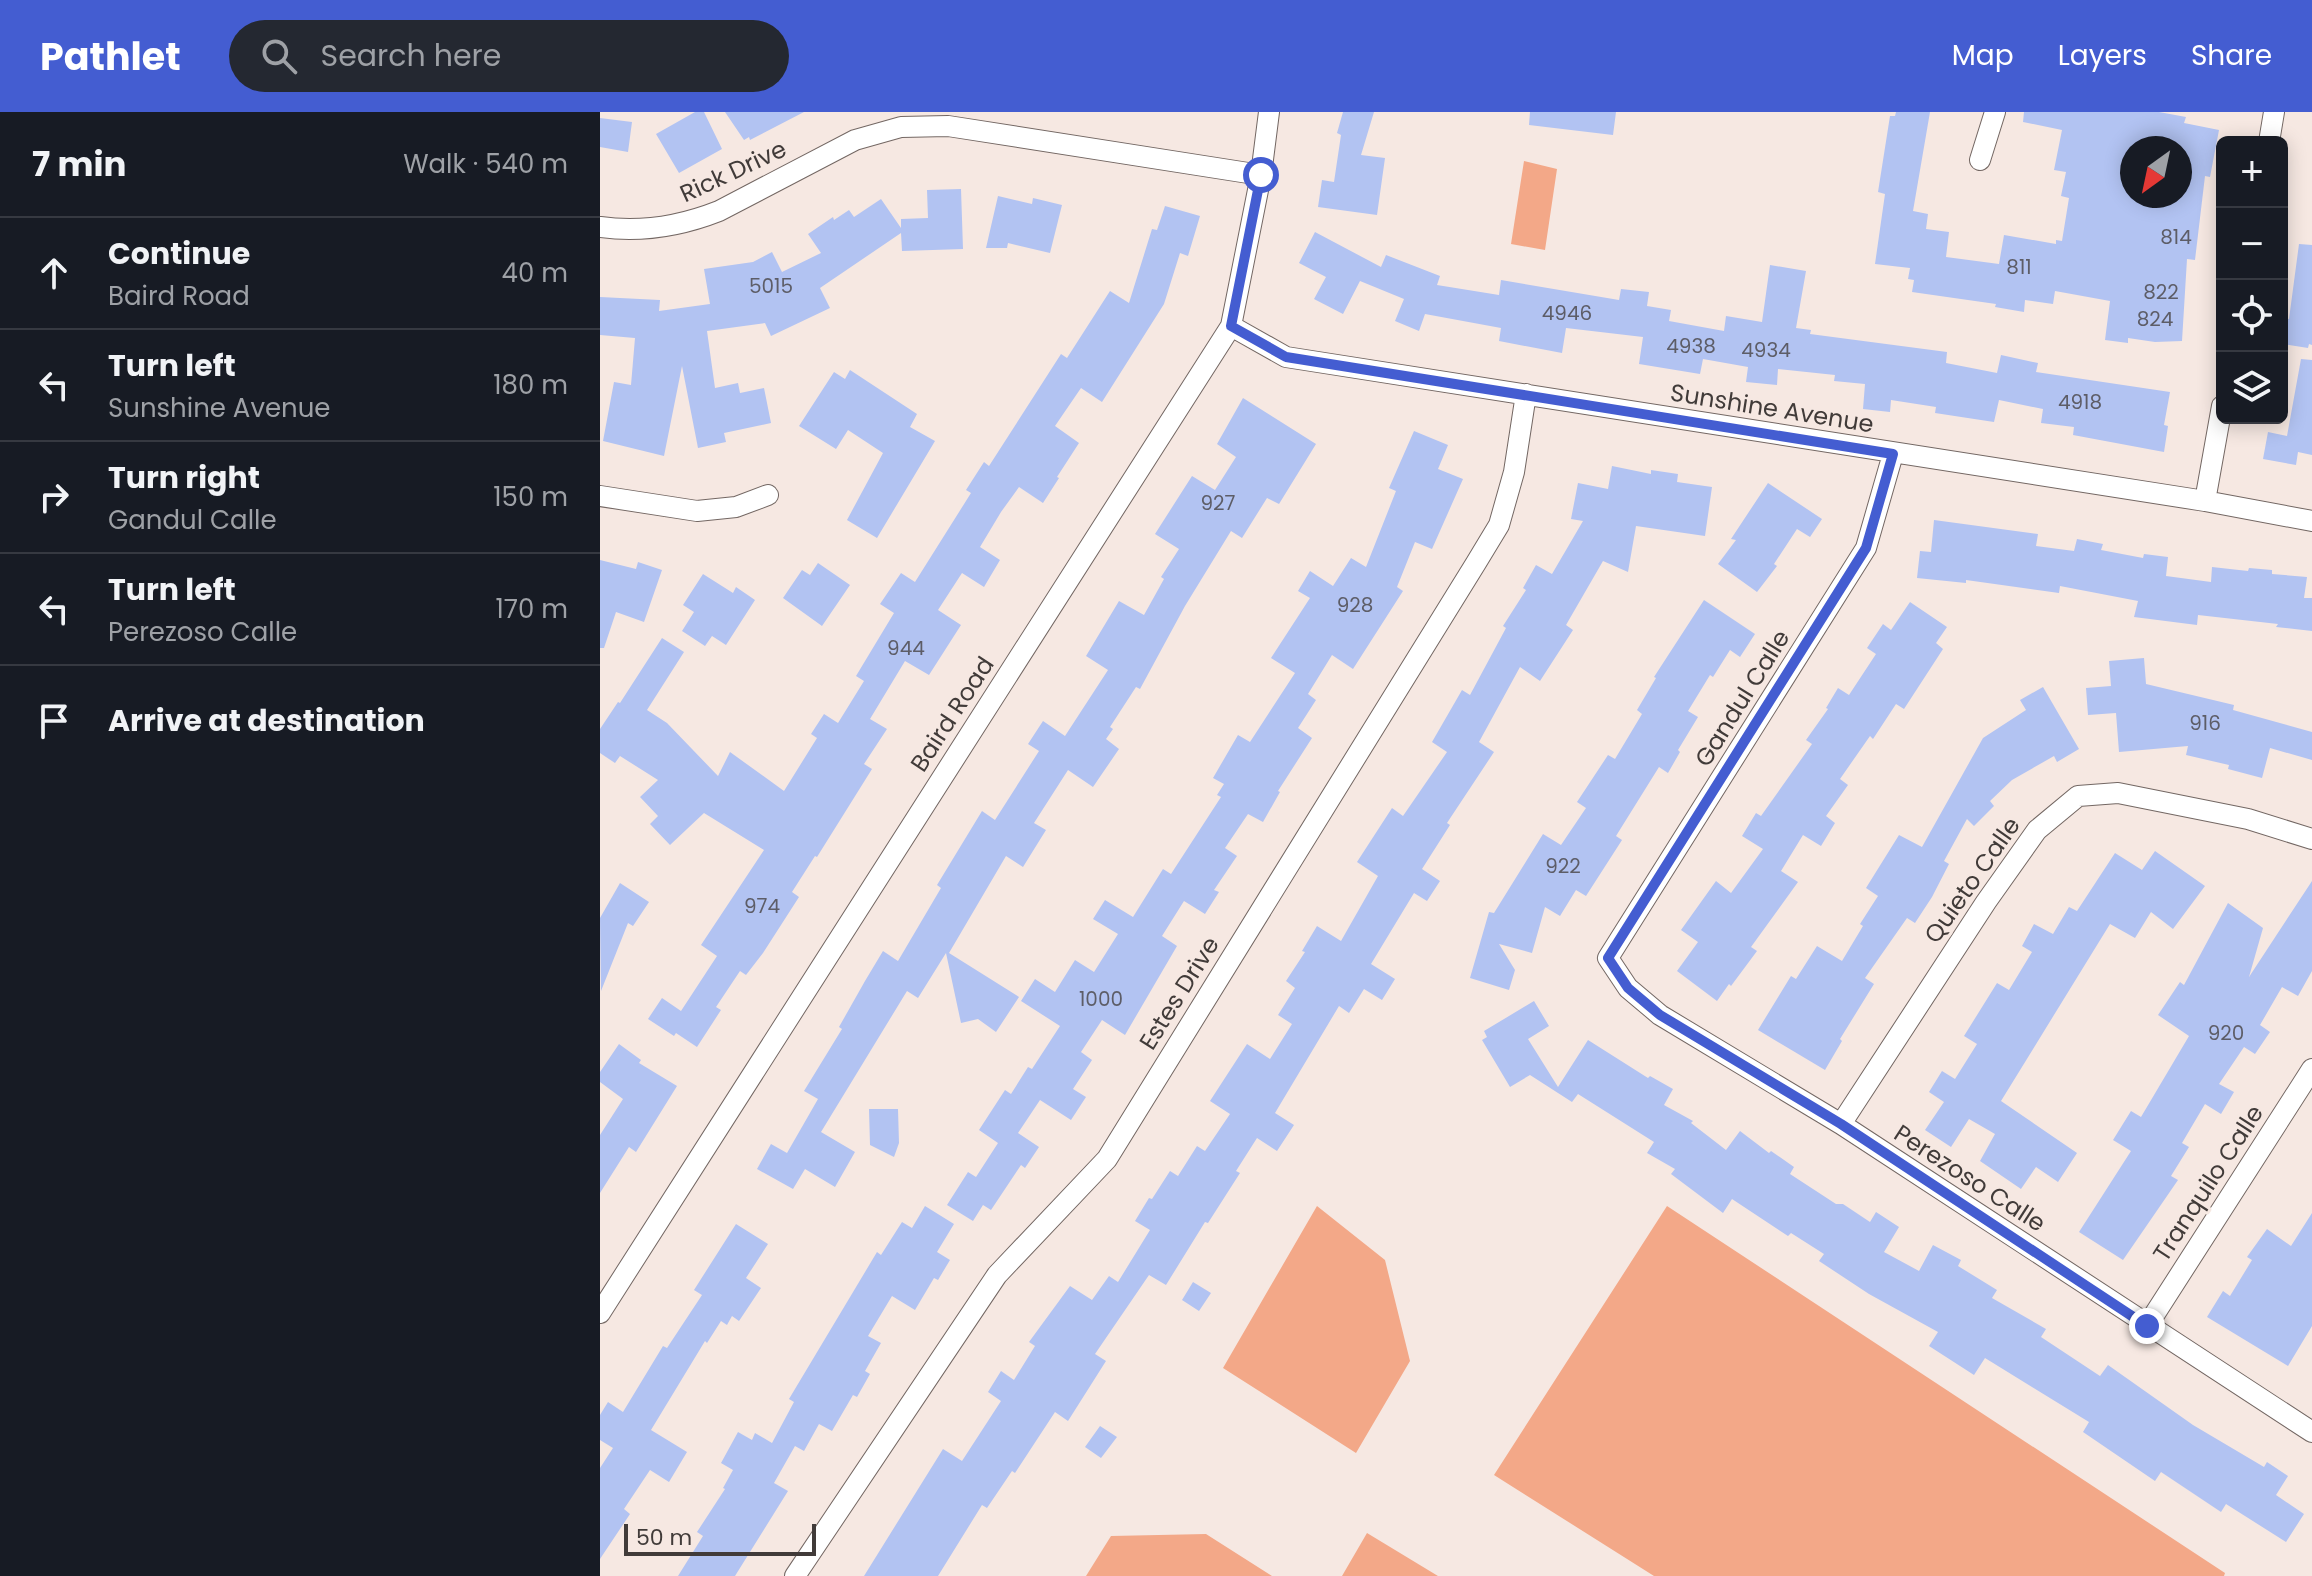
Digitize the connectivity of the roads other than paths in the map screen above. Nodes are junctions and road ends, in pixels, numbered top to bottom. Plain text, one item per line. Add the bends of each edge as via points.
1 (1269, 112) edge
2 (1995, 112) edge
3 (2274, 112) edge
4 (2270, 136) edge
5 (1980, 160) dead end
6 (1261, 175) junction
7 (600, 227) edge
8 (1231, 326) junction
9 (1526, 394) junction
10 (2219, 424) edge
11 (1893, 454) junction
12 (768, 495) dead end
13 (600, 496) edge
14 (2205, 501) junction
15 (2312, 521) edge
16 (2312, 839) edge
17 (1608, 958) joint
18 (2312, 1069) edge
19 (1841, 1124) junction
20 (600, 1313) edge
21 (2147, 1326) junction
22 (2312, 1432) edge
23 (795, 1576) edge

1 - 6 street, Baird Road
2 - 5 street
3 - 4 street
6 - 7 street, Rick Drive via 959,127 901,127 845,145 696,220 654,229
6 - 8 street, Baird Road
8 - 9 street, Sunshine Avenue via 1286,357
8 - 20 street, Baird Road
9 - 11 street, Sunshine Avenue
9 - 23 street, Estes Drive via 1499,525 1476,563 1107,1159 997,1275
10 - 14 street
11 - 14 street, Sunshine Avenue
11 - 17 street, Gandul Calle via 1866,548
12 - 13 street via 736,507 697,511
14 - 15 street, Sunshine Avenue
16 - 19 street, Quieto Calle via 2248,819 2118,793 2078,796 2037,830
17 - 19 street, Perezoso Calle via 1628,988 1660,1015
18 - 21 street, Tranquilo Calle
19 - 21 street, Perezoso Calle
21 - 22 street, Perezoso Calle

